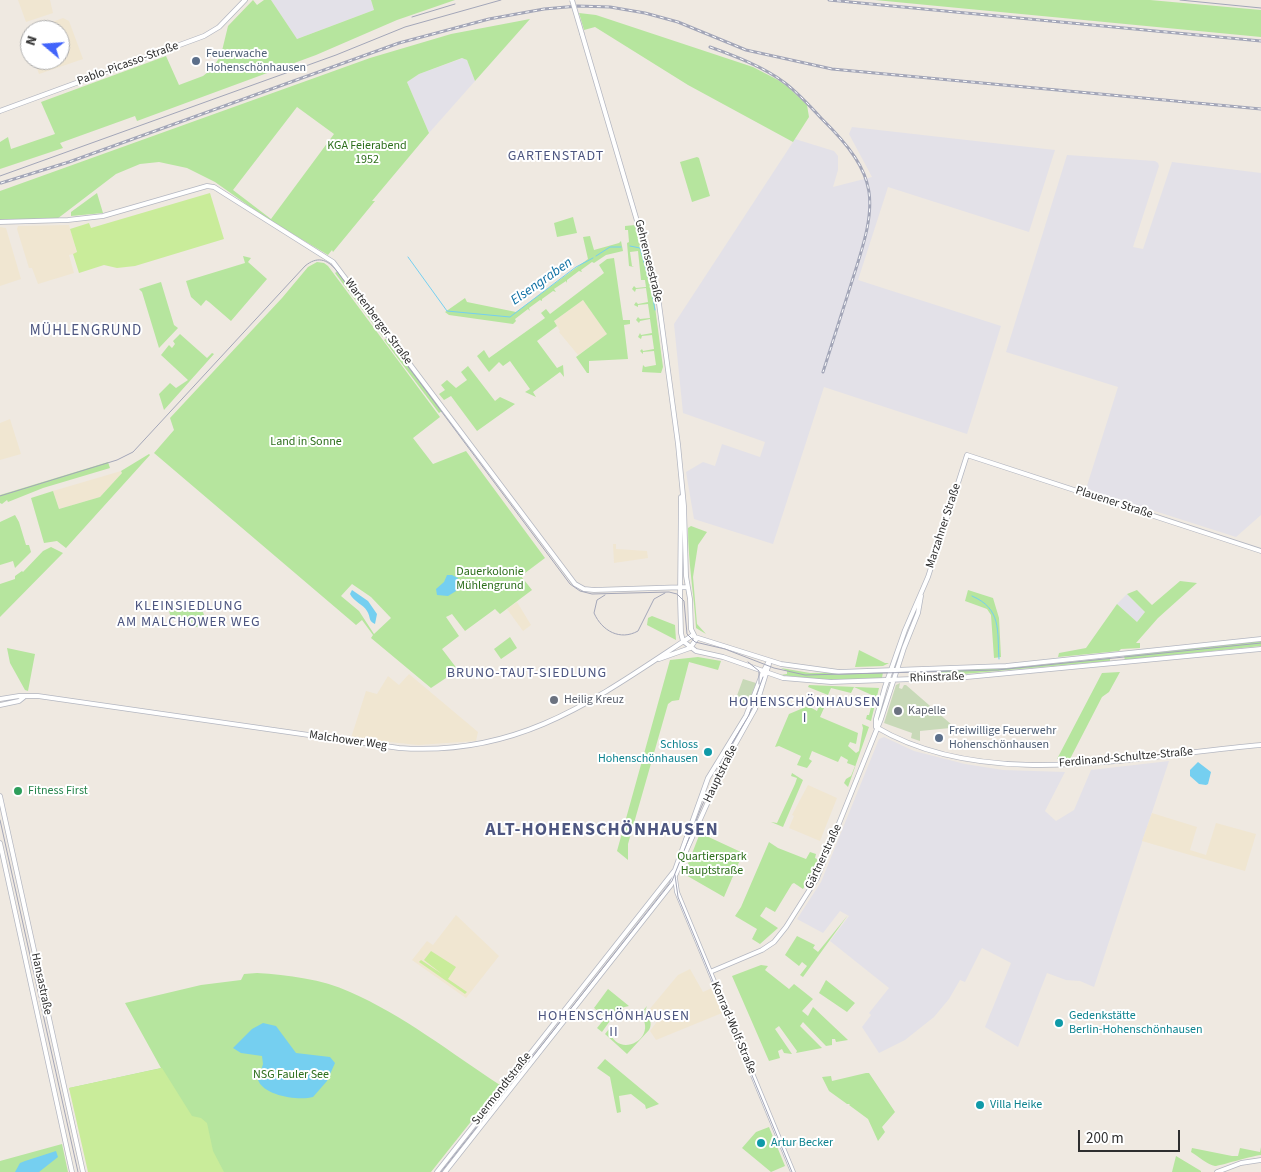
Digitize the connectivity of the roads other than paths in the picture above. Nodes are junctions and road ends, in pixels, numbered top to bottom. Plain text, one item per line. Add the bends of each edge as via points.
1 (246, 0) edge
2 (572, 0) edge
3 (0, 111) edge
4 (0, 222) edge
5 (967, 455) joint
6 (682, 494) junction
7 (1261, 550) edge
8 (680, 587) junction
9 (687, 587) junction
10 (693, 635) junction
11 (697, 638) junction
12 (1261, 639) edge
13 (683, 641) junction
14 (690, 648) junction
15 (1261, 649) edge
16 (653, 661) junction
17 (769, 661) junction
18 (894, 670) junction
19 (765, 672) junction
20 (892, 678) junction
21 (24, 697) junction
22 (0, 699) edge
23 (0, 705) edge
24 (876, 726) junction
25 (1261, 745) edge
26 (717, 762) junction
27 (724, 766) junction
28 (0, 796) edge
29 (693, 828) junction
30 (0, 843) edge
31 (674, 871) junction
32 (675, 878) junction
33 (661, 889) junction
34 (668, 890) junction
35 (677, 892) junction
36 (710, 972) junction
37 (1261, 1160) edge
38 (72, 1172) edge
39 (83, 1172) edge
40 (437, 1172) edge
41 (445, 1172) edge
42 (793, 1172) edge
43 (1217, 1172) edge

1 - 3 main road, Pablo-Picasso-Straße via 219,27 204,36
2 - 6 main road, Gehrenseestraße, bridge via 658,289
4 - 8 main road, Wartenberger Straße via 104,216 207,186 214,187 334,262 575,584 594,590
5 - 7 main road, Plauener Straße
5 - 18 main road, Marzahner Straße via 918,613
6 - 8 main road, Gehrenseestraße
6 - 9 main road, Gehrenseestraße
8 - 9 main road, Wartenberger Straße
8 - 13 main road
9 - 10 main road
10 - 11 main road
10 - 13 main road, Malchower Weg
11 - 14 main road
11 - 17 main road
12 - 18 main road, Rhinstraße via 1006,666
13 - 14 main road
13 - 16 main road, Malchower Weg
14 - 16 main road, Malchower Weg
14 - 19 main road
15 - 20 main road, Rhinstraße via 986,676
16 - 21 main road, Malchower Weg via 548,724 491,742 446,748 399,748 40,696
17 - 18 main road, Rhinstraße via 830,672
17 - 19 main road, Hauptstraße
18 - 20 main road, Marzahner Straße
18 - 20 main road, Marzahner Straße
19 - 20 main road, Rhinstraße via 818,682
19 - 26 main road, Hauptstraße via 746,716
19 - 27 main road, Hauptstraße via 755,710
20 - 24 main road, Gärtnerstraße
21 - 22 main road, Malchower Weg
21 - 23 main road, Malchower Weg
24 - 25 main road, Ferdinand-Schultze-Straße via 908,742 944,753 1030,765 1094,764
24 - 36 main road, Gärtnerstraße via 819,873 786,927 764,949
26 - 27 main road
26 - 29 main road, Hauptstraße via 703,789
27 - 29 main road, Hauptstraße
28 - 39 main road, Hansastraße
29 - 31 main road, Hauptstraße
29 - 32 main road, Hauptstraße
30 - 38 main road, Hansastraße
31 - 32 main road, Hauptstraße
31 - 33 main road, Hauptstraße
32 - 34 main road, Hauptstraße
32 - 35 main road, Hauptstraße
33 - 34 main road
33 - 40 main road, Suermondtstraße
34 - 35 main road
34 - 41 main road, Suermondtstraße
35 - 36 main road, Konrad-Wolf-Straße
36 - 42 main road, Konrad-Wolf-Straße
37 - 43 main road

